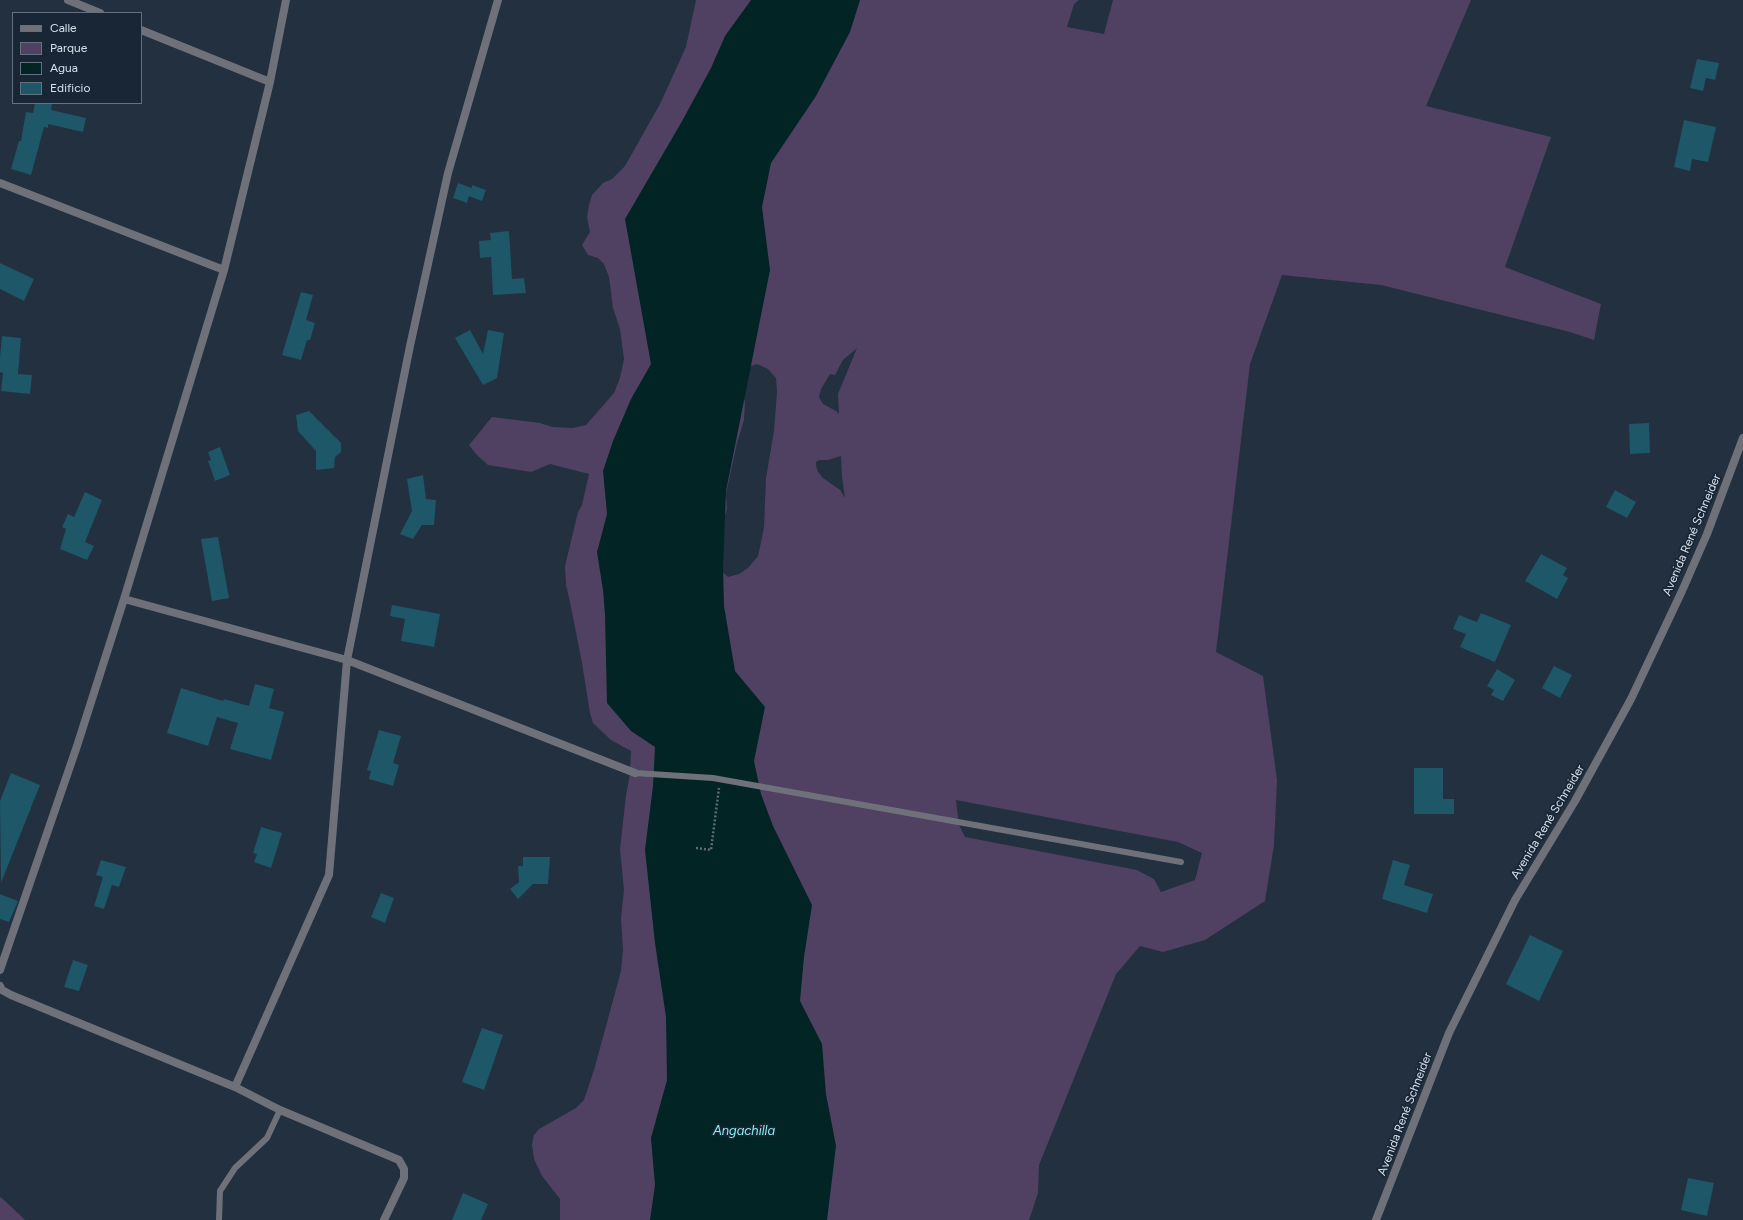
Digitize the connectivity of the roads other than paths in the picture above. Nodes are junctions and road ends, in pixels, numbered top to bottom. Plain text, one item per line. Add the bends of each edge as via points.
1 (68, 0) edge
2 (286, 0) edge
3 (498, 0) edge
4 (98, 12) edge
5 (142, 30) edge
6 (270, 82) junction
7 (0, 183) edge
8 (224, 270) junction
9 (1743, 438) edge
10 (124, 599) junction
11 (348, 660) junction
12 (635, 773) joint
13 (1181, 862) dead end
14 (0, 970) edge
15 (0, 986) edge
16 (236, 1087) junction
17 (280, 1110) junction
18 (219, 1220) edge
19 (384, 1220) edge
20 (1376, 1220) edge

1 - 4 street
2 - 6 street
3 - 11 street via 448,173 410,346
5 - 6 street
6 - 8 street
7 - 8 street
8 - 10 street
9 - 20 street, Avenida René Schneider via 1707,534 1631,699 1575,801 1515,900 1449,1033
10 - 11 street
10 - 14 street via 77,746
11 - 12 street
11 - 16 street via 329,874
12 - 13 lane via 720,779
15 - 16 street via 11,995
16 - 17 street
17 - 18 lane via 267,1138 235,1168 220,1191
17 - 19 street via 400,1160 404,1178

